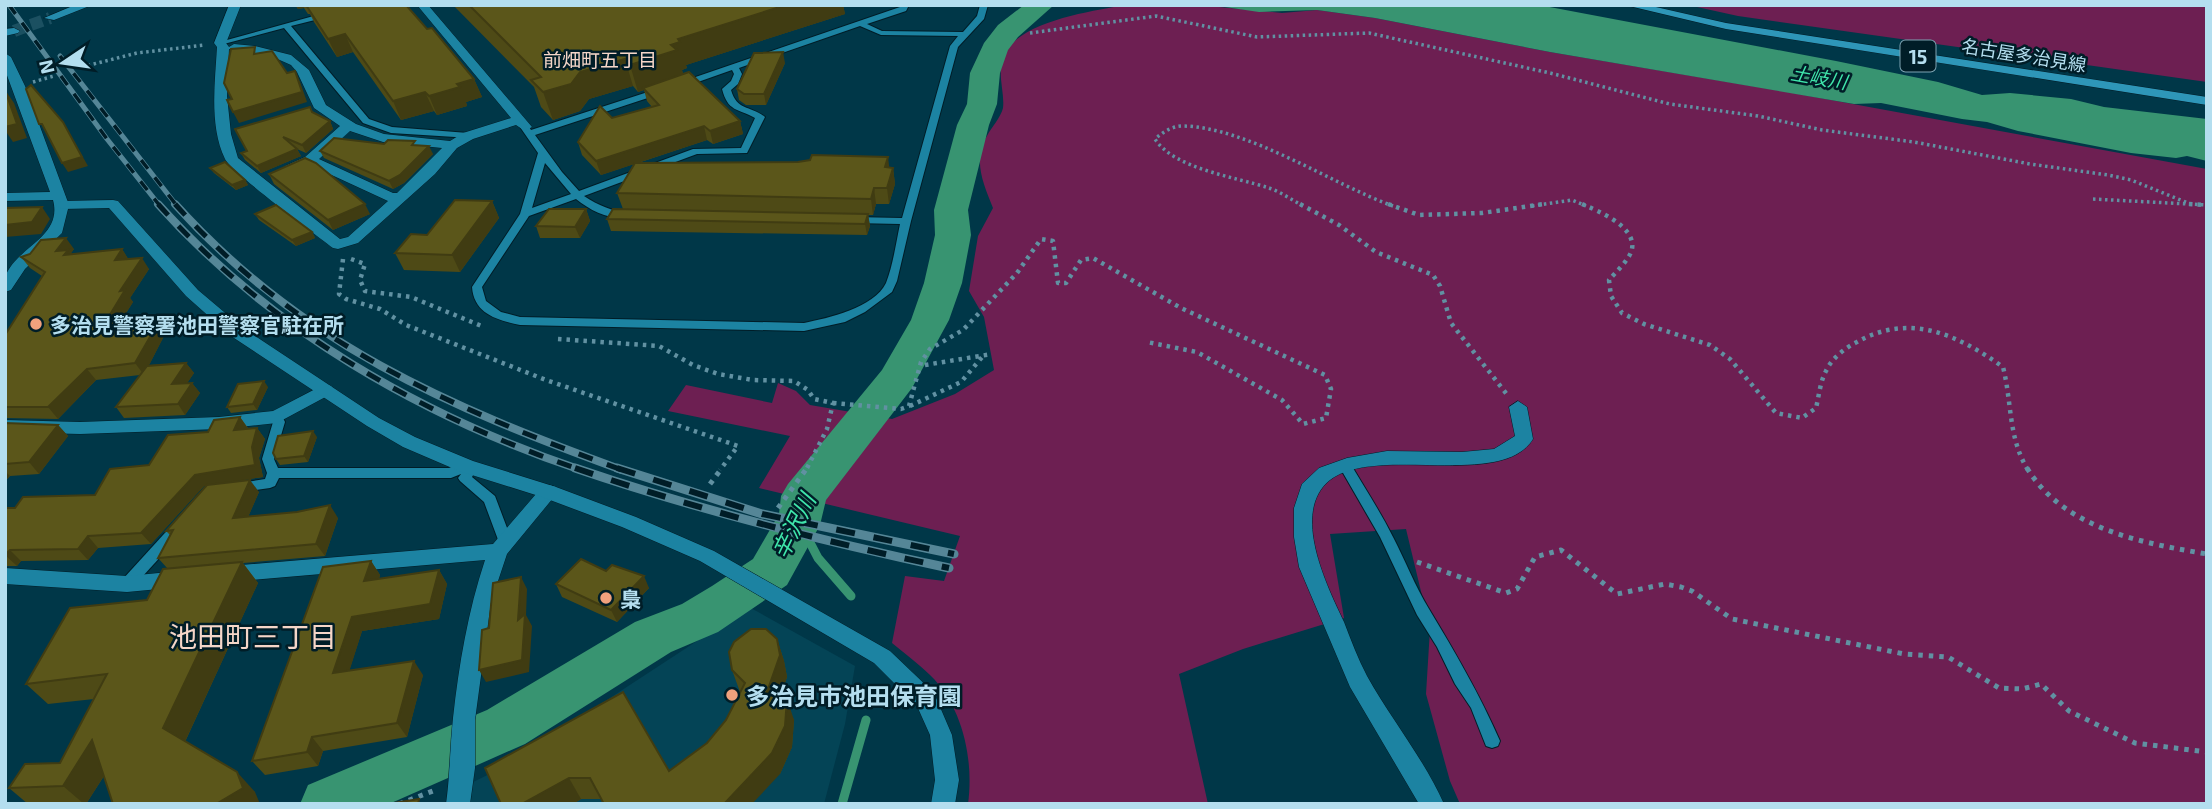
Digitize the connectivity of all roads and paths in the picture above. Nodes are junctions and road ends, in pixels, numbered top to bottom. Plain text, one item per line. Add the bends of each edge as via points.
1 (87, 5) edge
2 (235, 5) edge
3 (422, 5) edge
4 (905, 5) edge
5 (984, 5) edge
6 (1630, 5) edge
7 (336, 12) edge
8 (50, 18) tunnel mouth
9 (861, 24) junction
10 (286, 25) junction
11 (1030, 33) dead end
12 (962, 34) junction
13 (222, 45) junction
14 (5, 57) edge
15 (734, 67) junction
16 (82, 68) dead end
17 (701, 78) junction
18 (19, 86) junction
19 (726, 89) junction
20 (5, 91) edge
21 (2207, 101) edge
22 (347, 127) junction
23 (524, 127) junction
24 (468, 136) junction
25 (452, 145) junction
26 (543, 153) junction
27 (310, 160) junction
28 (261, 181) junction
29 (575, 195) junction
30 (5, 197) edge
31 (400, 197) junction
32 (2093, 199) dead end
33 (60, 200) junction
34 (2188, 203) junction
35 (2207, 205) edge
36 (525, 214) junction
37 (636, 216) edge
38 (838, 220) edge
39 (906, 221) junction
40 (343, 251) junction
41 (5, 286) edge
42 (489, 328) dead end
43 (554, 339) dead end
44 (1147, 342) dead end
45 (992, 354) dead end
46 (983, 356) junction
47 (925, 365) dead end
48 (325, 390) junction
49 (833, 403) junction
50 (909, 407) junction
51 (1518, 407) joint
52 (277, 417) junction
53 (5, 426) edge
54 (1345, 466) junction
55 (469, 467) junction
56 (274, 473) junction
57 (710, 484) dead end
58 (223, 490) edge
59 (549, 492) junction
60 (778, 508) dead end
61 (192, 512) edge
62 (501, 546) junction
63 (2207, 554) edge
64 (1396, 557) junction
65 (5, 576) edge
66 (127, 584) junction
67 (1492, 741) dead end
68 (2207, 752) edge
69 (463, 774) junction
70 (399, 804) edge
71 (458, 804) edge
72 (943, 804) edge
73 (1432, 804) edge

1 - 8 main road
2 - 13 street
3 - 23 street
4 - 9 lane
5 - 12 lane via 981,17
6 - 21 main road, 名古屋多治見線 / 15 via 1726,26
7 - 10 lane
9 - 12 lane via 881,33
9 - 15 lane
10 - 13 lane
10 - 24 lane via 366,121 391,130
11 - 34 path via 1156,16 1257,37 1369,33 1550,72 1670,104 2108,175
12 - 39 lane via 954,46
13 - 16 path via 137,53
13 - 22 street via 278,53 295,63 307,75 311,108
13 - 28 street via 221,96 231,132 232,159
14 - 18 street
15 - 17 lane
15 - 19 lane via 738,74
17 - 19 lane
17 - 23 lane
18 - 20 street
18 - 33 street
19 - 29 lane via 729,103 760,117 744,151 696,151
22 - 25 street via 378,139
22 - 27 street
23 - 24 street
23 - 26 lane
24 - 25 street
25 - 31 street
26 - 29 lane
26 - 36 lane
27 - 28 street
27 - 31 street
28 - 40 street
29 - 36 lane
29 - 37 lane via 610,215
30 - 33 street
31 - 40 street
32 - 34 path
33 - 41 street via 55,233
33 - 48 street via 113,204 210,309
34 - 35 path
36 - 39 lane via 478,287 484,307 500,316 520,321 804,327 841,319 887,292
38 - 39 lane
40 - 42 path via 365,264 360,280 365,291 411,297
40 - 57 path via 339,294 346,299 546,380 738,446
43 - 49 path via 662,346 704,370 752,380 786,378 814,398
44 - 50 path via 1197,352 1282,400 1303,424 1326,418 1332,385 1325,374 1181,308 1093,258 1081,260 1066,284 1058,283 1053,241 1047,238 1041,239 1017,273 963,330 930,349 921,362
45 - 46 path
46 - 47 path
46 - 50 path via 966,380
48 - 52 street
48 - 55 street via 409,442
49 - 50 path
49 - 60 path via 817,450
51 - 54 street via 1524,439 1498,454 1462,459 1387,458
51 - 63 path via 1451,323 1433,275 1376,252 1339,225 1272,189 1201,168 1162,150 1155,139 1182,126 1228,133 1419,215 1471,214 1572,200 1597,210 1621,225 1632,242 1632,252 1609,280 1611,296 1622,313 1710,345 1730,359 1776,413 1801,418 1816,408 1826,370 1861,338 1885,328 1916,325 1958,337 2003,368 2013,438 2042,491 2088,522 2151,546
52 - 53 street via 93,428
52 - 56 lane via 268,459
54 - 64 lane
54 - 73 street via 1326,473 1309,489 1304,508 1309,567 1358,680
55 - 56 lane via 451,472
55 - 59 street
55 - 62 lane via 465,478 490,499
56 - 58 lane via 270,483
59 - 62 street
59 - 72 street via 708,556 882,657 926,700 941,735 947,779
61 - 66 lane
62 - 66 street
62 - 69 street via 481,602 464,720
64 - 67 lane
64 - 68 path via 1433,565 1506,593 1517,589 1535,557 1561,550 1617,594 1665,584 1681,587 1732,619 1904,654 1948,657 1999,688 2041,684 2068,710 2135,743
65 - 66 street
69 - 70 path
69 - 71 street

